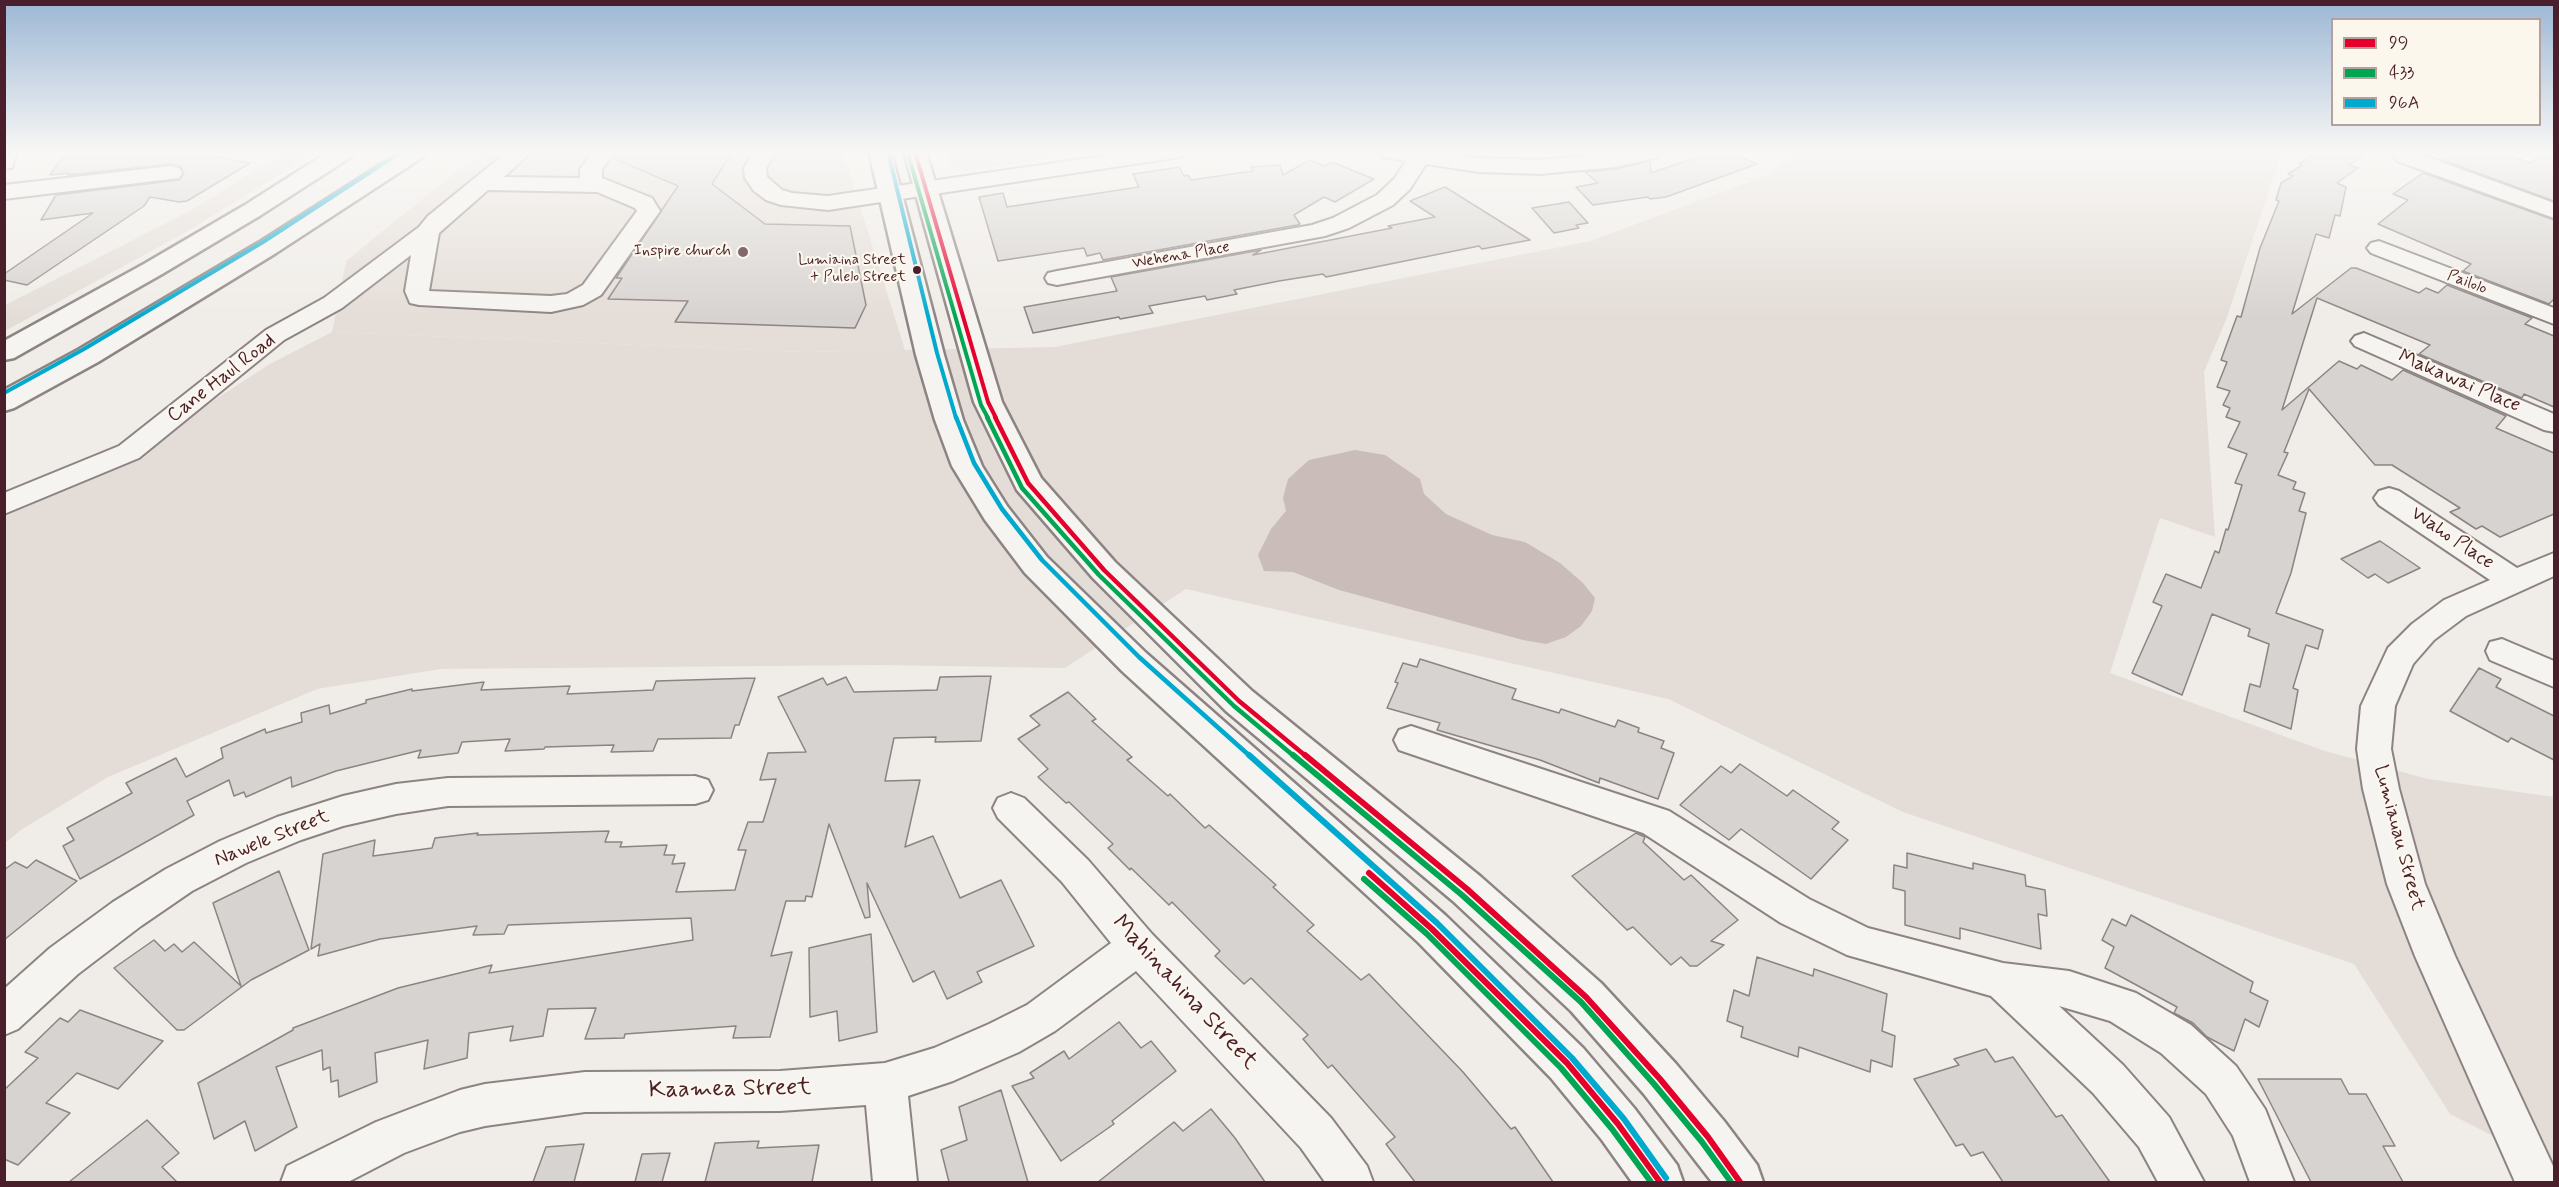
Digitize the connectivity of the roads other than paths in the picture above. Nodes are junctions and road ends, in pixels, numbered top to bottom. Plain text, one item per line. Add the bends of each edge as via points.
1 (253, 207) edge
2 (330, 207) edge
3 (453, 207) edge
4 (648, 207) edge
5 (910, 207) edge
6 (914, 207) edge
7 (1373, 207) edge
8 (427, 232) junction
9 (2379, 248) dead end
10 (1057, 278) dead end
11 (2554, 317) edge
12 (2364, 341) dead end
13 (4, 352) edge
14 (4, 402) edge
15 (2554, 424) edge
16 (2389, 498) dead end
17 (4, 504) edge
18 (2554, 564) edge
19 (2514, 581) junction
20 (2502, 651) dead end
21 (2554, 675) edge
22 (1411, 740) dead end
23 (696, 790) dead end
24 (1011, 808) dead end
25 (1137, 946) junction
26 (2003, 981) junction
27 (4, 1016) edge
28 (885, 1083) junction
29 (303, 1182) edge
30 (895, 1182) edge
31 (1352, 1182) edge
32 (1660, 1182) edge
33 (1740, 1182) edge
34 (2182, 1182) edge
35 (2272, 1182) edge
36 (2537, 1182) edge

1 - 13 main road
2 - 14 main road via 88,356
3 - 8 street, Cane Haul Road
4 - 8 street via 649,214 595,288 584,296 551,304 419,298
5 - 32 main road via 930,355 953,429 967,466 1035,565 1134,662 1441,938 1567,1063
6 - 33 main road via 988,402 1028,483 1104,570 1239,702 1467,889 1586,998 1660,1079
7 - 10 street, Wehena Place via 1317,231
8 - 17 street, Cane Haul Road via 333,303 275,335 129,452
9 - 11 street, Pailolo
12 - 15 street, Makawai Place
16 - 19 street, Waho Place
18 - 19 street, Lumiauau Street
19 - 36 street, Lumiauau Street via 2455,608 2423,632 2400,657 2378,706 2374,749 2380,789 2406,884
20 - 21 street
22 - 26 street via 1656,822 1795,911 1861,943
23 - 27 street, Nawele Street via 448,792 343,811 290,828 179,880 127,914 64,961
24 - 25 street, Mahinahina Street via 1075,871
25 - 28 street, Kaamea Street via 1041,1018 938,1067
25 - 31 street, Mahinahina Street via 1316,1133
26 - 34 street via 2108,1079 2154,1132
26 - 35 street via 2069,989 2122,1006 2176,1039 2221,1080 2250,1124
28 - 29 street, Kaamea Street via 780,1091 585,1092 497,1103 460,1111 391,1137
28 - 30 street

